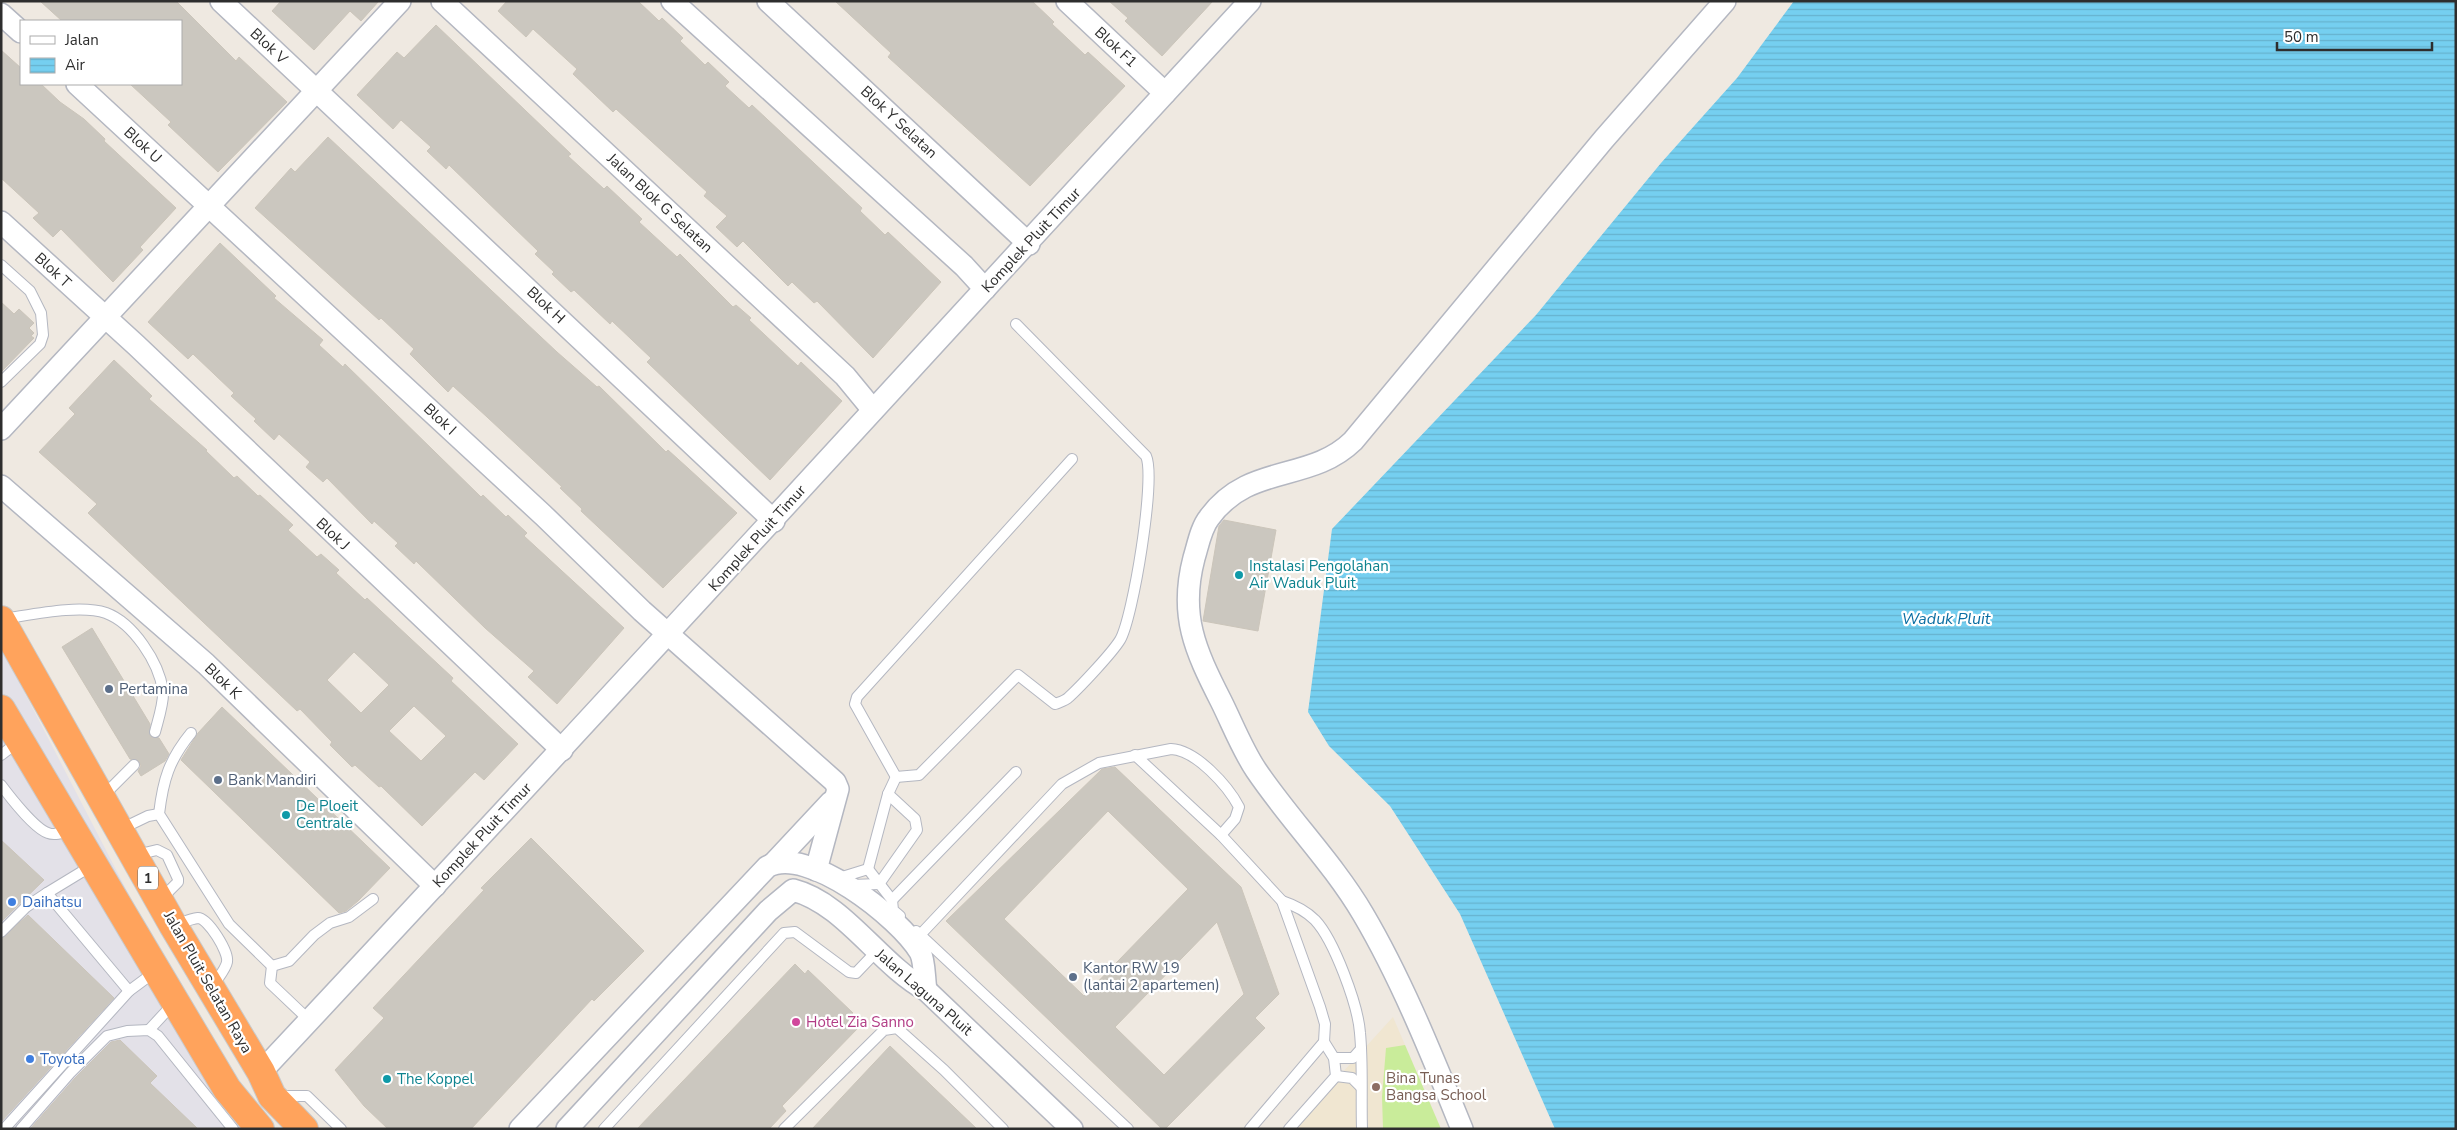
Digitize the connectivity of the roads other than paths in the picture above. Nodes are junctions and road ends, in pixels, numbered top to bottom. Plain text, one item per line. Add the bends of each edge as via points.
1 (221, 1) edge
2 (400, 1) edge
3 (442, 1) edge
4 (672, 1) edge
5 (768, 1) edge
6 (1067, 1) edge
7 (1250, 1) edge
8 (1725, 1) edge
9 (1, 14) edge
10 (20, 31) edge
11 (78, 85) edge
12 (316, 90) junction
13 (1165, 93) junction
14 (209, 206) junction
15 (1, 222) edge
16 (1028, 244) junction
17 (1, 265) edge
18 (985, 289) junction
19 (105, 318) junction
20 (1016, 324) dead end
21 (1, 382) edge
22 (873, 410) junction
23 (1, 430) edge
24 (1072, 459) dead end
25 (1, 486) edge
26 (774, 520) junction
27 (1, 620) edge
28 (669, 635) junction
29 (1, 709) edge
30 (155, 732) dead end
31 (191, 733) dead end
32 (11, 747) edge
33 (562, 750) junction
34 (1135, 755) junction
35 (134, 764) dead end
36 (1016, 772) dead end
37 (896, 777) junction
38 (1, 785) edge
39 (888, 794) junction
40 (102, 796) junction
41 (835, 798) junction
42 (158, 814) junction
43 (74, 829) junction
44 (121, 829) junction
45 (1221, 835) junction
46 (774, 863) junction
47 (94, 865) junction
48 (868, 869) junction
49 (816, 870) junction
50 (844, 882) junction
51 (879, 884) junction
52 (436, 886) junction
53 (47, 893) junction
54 (373, 899) dead end
55 (892, 900) junction
56 (1282, 901) junction
57 (1, 932) edge
58 (920, 935) junction
59 (877, 950) junction
60 (272, 966) junction
61 (205, 978) junction
62 (167, 986) junction
63 (926, 990) junction
64 (129, 991) junction
65 (309, 1020) junction
66 (149, 1030) junction
67 (1324, 1042) junction
68 (1361, 1049) junction
69 (1334, 1058) junction
70 (261, 1072) junction
71 (1336, 1076) junction
72 (1361, 1087) junction
73 (554, 1093) junction
74 (272, 1096) junction
75 (573, 1122) edge
76 (4, 1129) edge
77 (21, 1129) edge
78 (233, 1129) edge
79 (260, 1129) edge
80 (304, 1129) edge
81 (341, 1129) edge
82 (520, 1129) edge
83 (604, 1129) edge
84 (784, 1129) edge
85 (1003, 1129) edge
86 (1072, 1129) edge
87 (1128, 1129) edge
88 (1250, 1129) edge
89 (1289, 1129) edge
90 (1362, 1129) edge
91 (1462, 1129) edge

1 - 12 street, Blok V
2 - 12 street
3 - 22 street, Jalan Blok G Selatan via 845,376
4 - 18 street via 964,266
5 - 16 street, Blok Y Selatan
6 - 13 street, Blok F1
7 - 13 street, Komplek Pluit Timur
8 - 91 street via 1604,139 1353,441 1330,459 1246,485 1223,500 1207,520 1189,577 1190,632 1207,675 1255,768 1354,898 1371,927 1430,1049
9 - 10 street
11 - 14 street, Blok U
12 - 14 street
12 - 26 street, Blok H
13 - 16 street, Komplek Pluit Timur
14 - 19 street
14 - 28 street, Blok I via 543,514
15 - 19 street, Blok T
16 - 18 street, Komplek Pluit Timur
17 - 21 lane via 30,291 41,313 43,335 40,344
18 - 22 street, Komplek Pluit Timur
19 - 23 street
19 - 33 street, Blok J
20 - 37 lane via 1146,456 1150,468 1135,586 1120,639 1068,699 1055,704 1018,675 919,775
22 - 26 street, Komplek Pluit Timur
24 - 37 lane via 857,697 855,704
25 - 52 street, Blok K via 206,664
26 - 28 street, Komplek Pluit Timur
27 - 30 lane via 86,610 105,613 125,624 153,658 163,692
27 - 40 highway, Jalan Pluit Selatan Raya / 1
28 - 33 street, Komplek Pluit Timur
28 - 41 street, Blok I via 836,782
29 - 32 highway
31 - 42 lane via 176,751 164,779
32 - 43 highway
33 - 52 street, Komplek Pluit Timur
34 - 45 lane
34 - 45 lane via 1178,750 1202,762 1239,807 1235,818
34 - 58 lane via 1091,766 1062,784
35 - 40 lane
36 - 55 lane
37 - 39 lane
38 - 43 lane via 48,833
39 - 48 lane
39 - 51 lane via 915,819 917,830
40 - 44 highway, Jalan Pluit Selatan Raya / 1
41 - 46 street
41 - 49 street
42 - 44 lane
42 - 60 lane via 228,924
43 - 47 highway
44 - 61 highway, Jalan Pluit Selatan Raya / 1
45 - 56 lane
46 - 49 street via 798,864
46 - 73 street via 760,874
47 - 53 lane
47 - 62 highway
48 - 50 lane
48 - 51 lane
49 - 50 street
50 - 51 lane
50 - 63 street via 897,925 920,953
51 - 55 lane
52 - 65 street, Komplek Pluit Timur
53 - 57 lane via 26,907
53 - 64 lane
54 - 60 lane via 349,918 330,923 288,960
55 - 58 lane via 893,910
56 - 67 lane via 1320,1007 1325,1024
56 - 68 lane via 1315,919 1325,933 1354,1000
58 - 87 lane
59 - 63 street, Jalan Laguna Pluit via 906,979
59 - 75 street, Jalan Laguna Pluit via 819,899 793,890 768,911
59 - 83 lane via 856,973 849,972 795,932 784,933
60 - 65 lane via 270,983
61 - 62 highway
61 - 70 highway, Jalan Pluit Selatan Raya / 1
62 - 64 lane
62 - 66 lane
62 - 79 highway via 227,1089
63 - 86 street, Jalan Laguna Pluit
64 - 76 lane
65 - 70 street, Komplek Pluit Timur
66 - 77 lane via 107,1036
66 - 78 lane via 158,1036
67 - 69 lane
67 - 88 lane
68 - 69 lane via 1353,1058
68 - 72 lane
69 - 71 lane
70 - 74 highway, Jalan Pluit Selatan Raya / 1
71 - 72 lane via 1352,1078
71 - 89 lane
72 - 90 lane
73 - 75 street
73 - 82 street
74 - 80 highway, Jalan Pluit Selatan Raya / 1
74 - 81 lane via 306,1096
84 - 85 lane via 884,1030 897,1028

